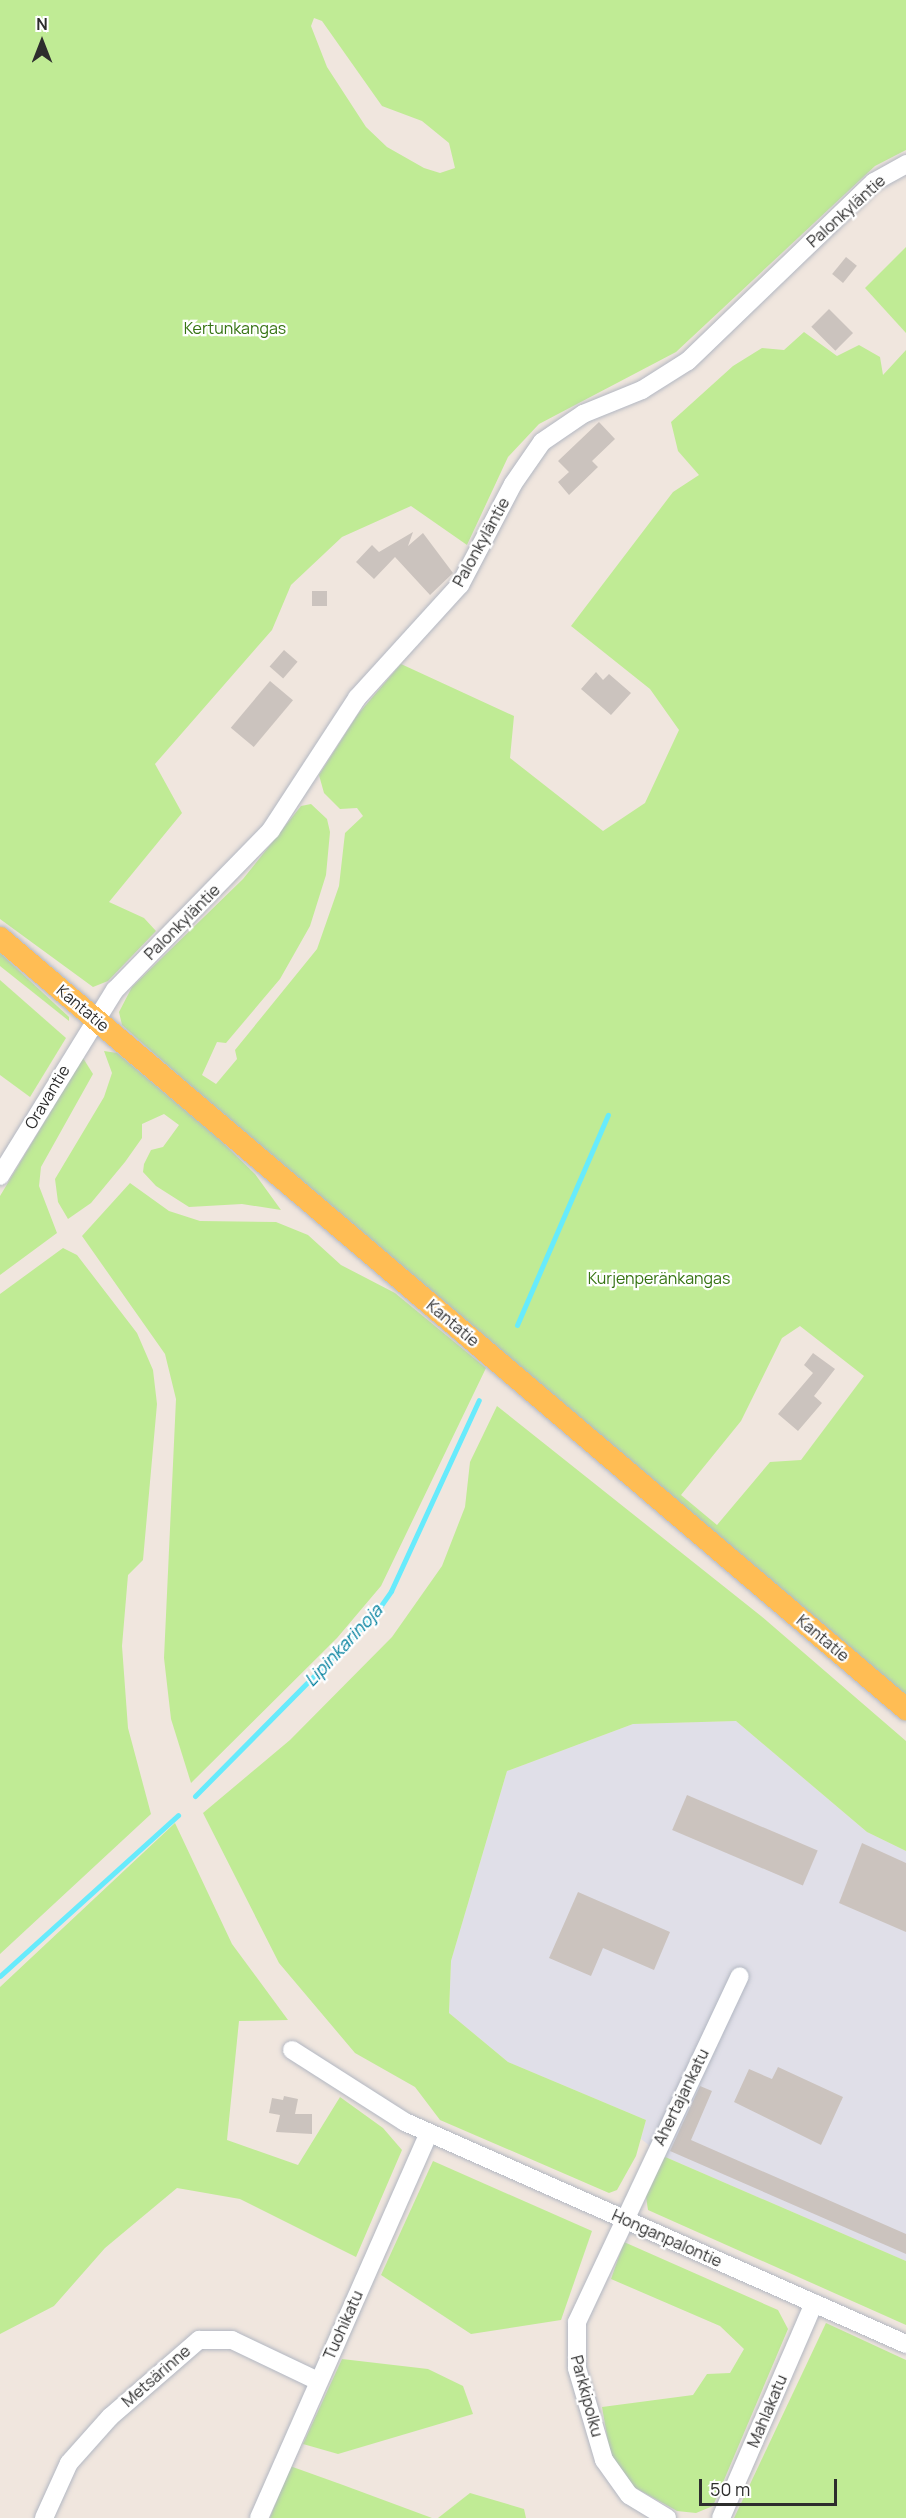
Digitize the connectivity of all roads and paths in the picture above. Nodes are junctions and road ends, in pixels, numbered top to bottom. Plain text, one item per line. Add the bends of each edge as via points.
1 (906, 164) edge
2 (0, 938) edge
3 (95, 1018) junction
4 (0, 1176) edge
5 (906, 1709) edge
6 (740, 1976) dead end
7 (292, 2050) dead end
8 (429, 2133) junction
9 (622, 2218) junction
10 (814, 2303) junction
11 (906, 2344) edge
12 (318, 2381) junction
13 (44, 2518) edge
14 (259, 2518) edge
15 (667, 2518) edge
16 (721, 2518) edge

1 - 3 street, Palonkyläntie via 874,182 688,361 642,390 583,414 542,442 513,484 460,585 357,698 290,806
2 - 3 main road, Kantatie
3 - 4 street, Oravantie
3 - 5 main road, Kantatie
6 - 9 street, Ahertajankatu
7 - 8 street, Honganpalontie via 346,2089
8 - 9 street, Honganpalontie
8 - 12 street, Tuohikatu
9 - 10 street, Honganpalontie
9 - 15 street, Parkkipolku via 582,2307 575,2351 613,2475 629,2495
10 - 11 street, Honganpalontie
10 - 16 street, Mahlakatu
12 - 13 street, Metsärinne via 232,2340 199,2340 127,2400 69,2463
12 - 14 street, Tuohikatu

